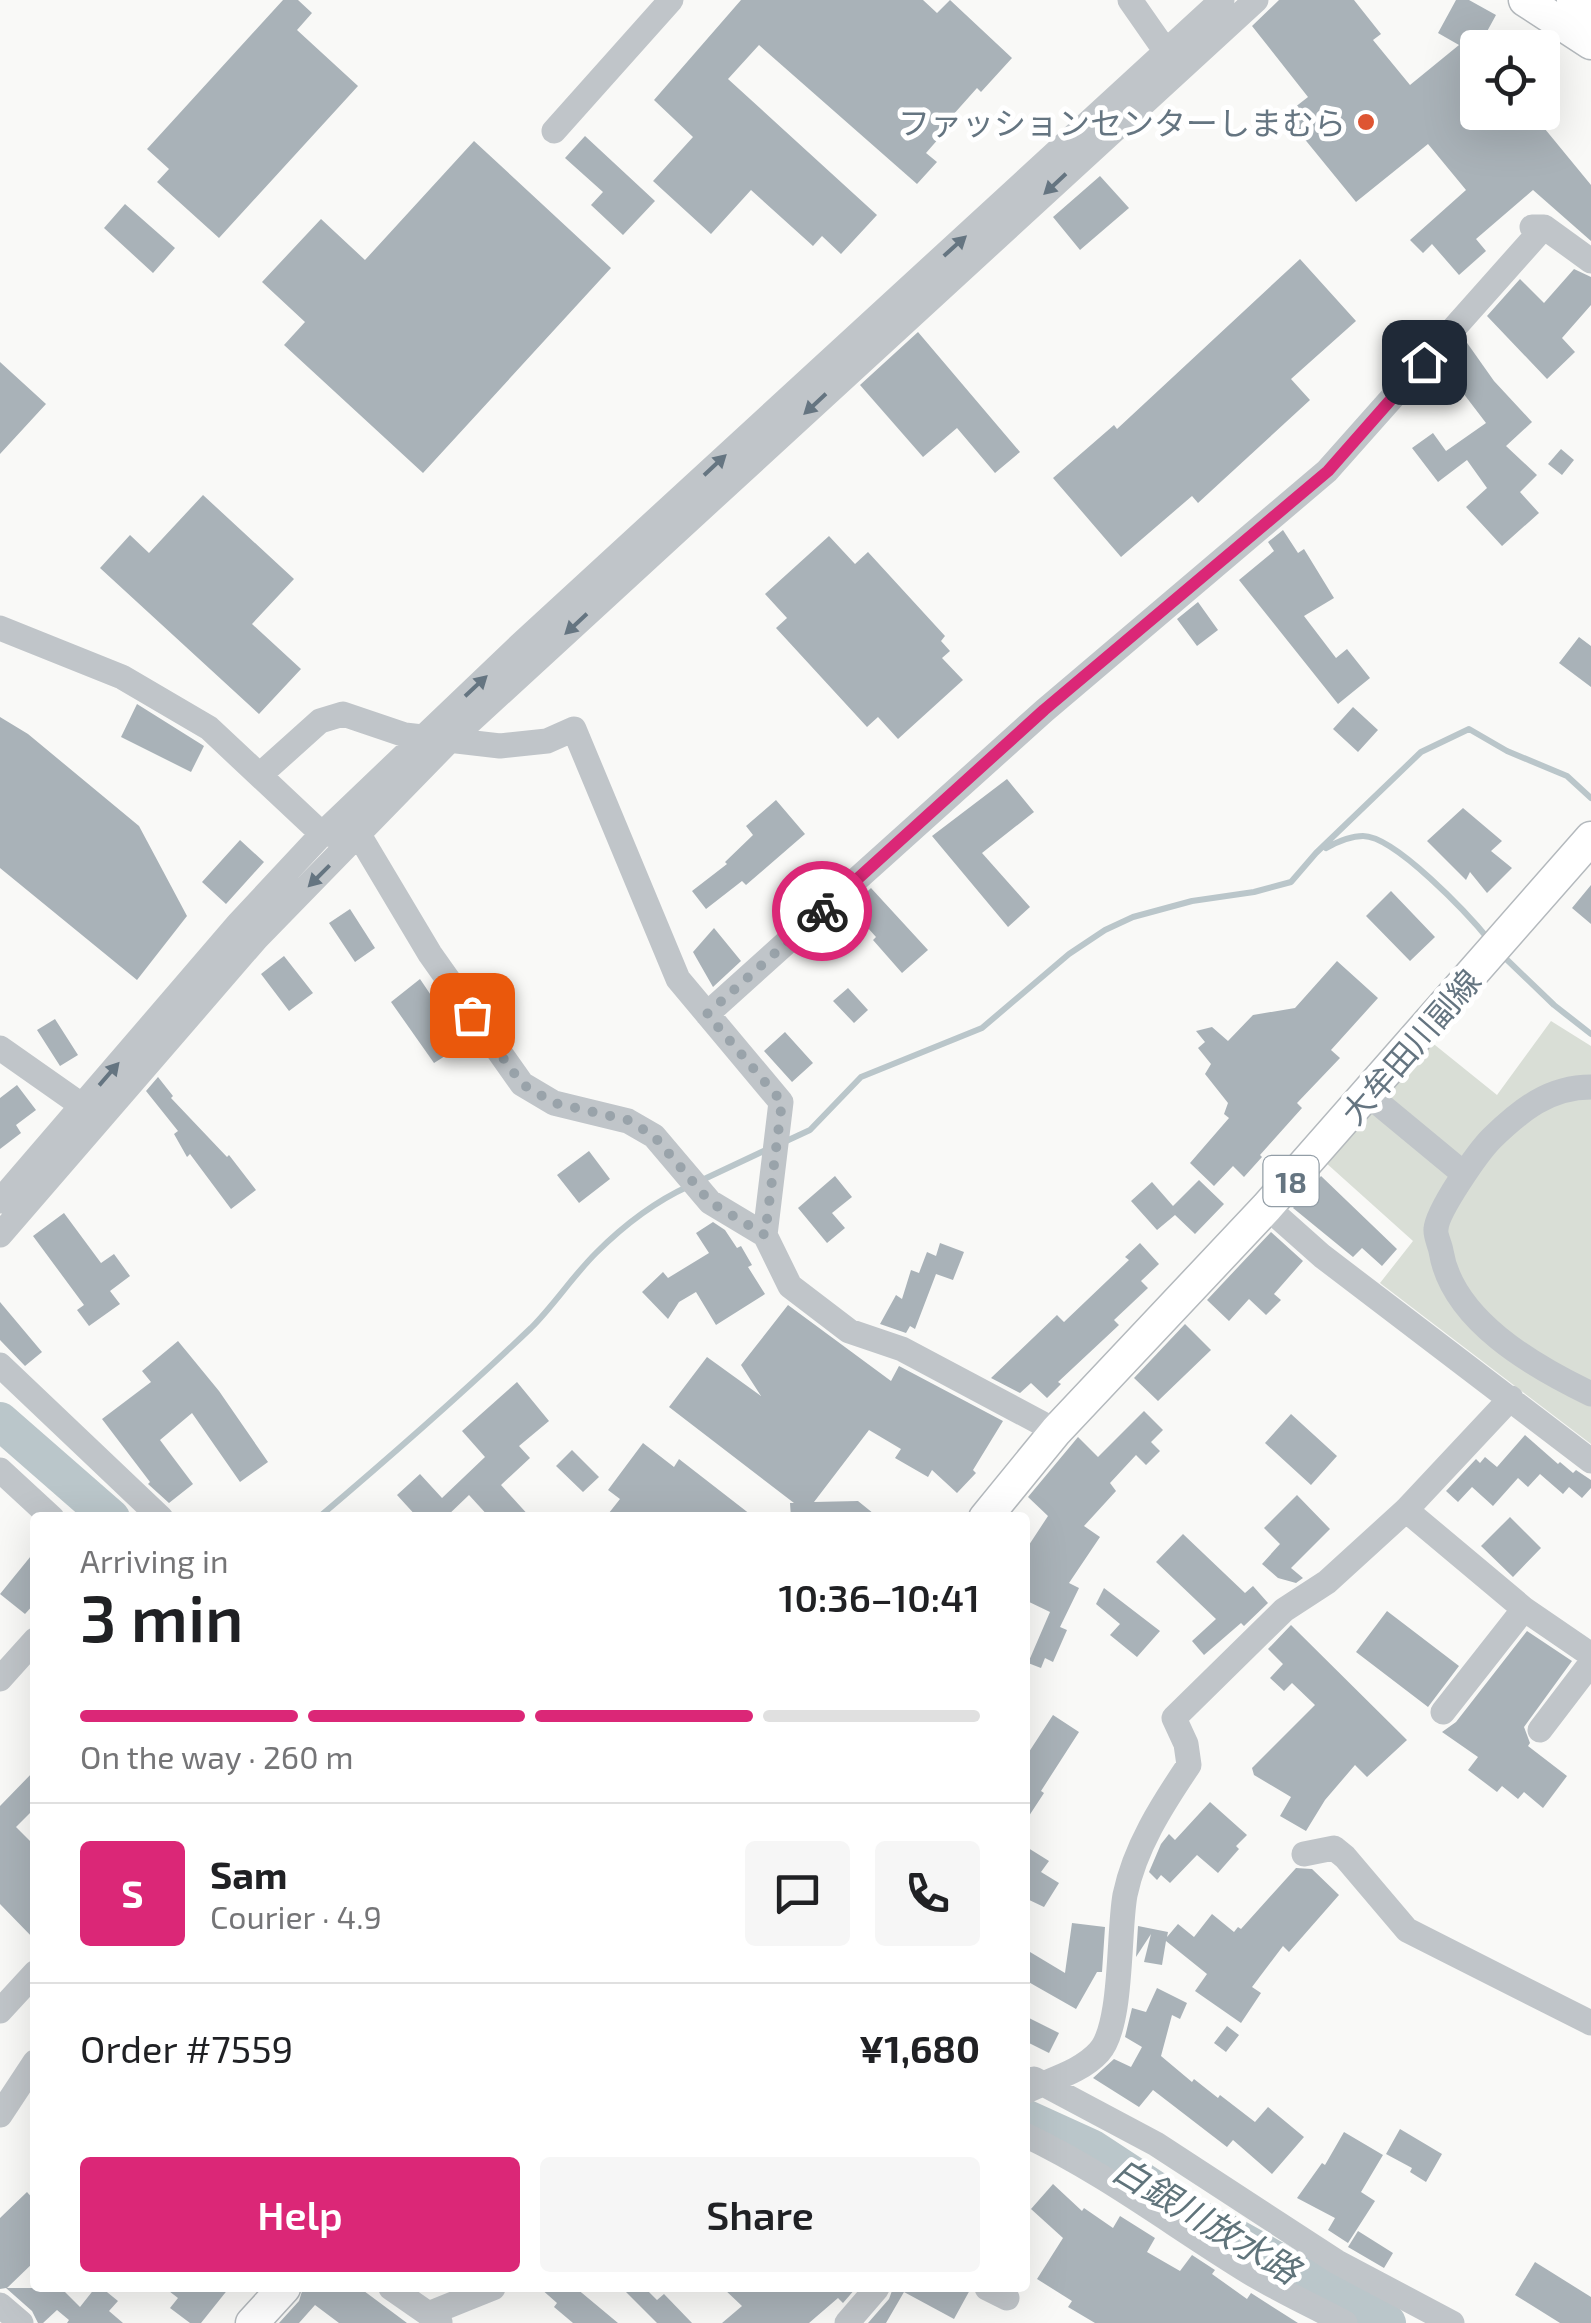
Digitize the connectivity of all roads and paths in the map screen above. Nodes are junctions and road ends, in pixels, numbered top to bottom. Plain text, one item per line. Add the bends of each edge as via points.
1 (671, 0) edge
2 (1130, 0) edge
3 (1222, 0) edge
4 (1256, 0) edge
5 (1525, 0) edge
6 (1572, 0) edge
7 (1591, 12) edge
8 (1591, 43) edge
9 (1173, 61) junction
10 (554, 131) dead end
11 (1591, 261) edge
12 (0, 628) edge
13 (423, 736) junction
14 (451, 739) junction
15 (261, 774) junction
16 (322, 834) junction
17 (360, 835) junction
18 (1591, 838) edge
19 (707, 1014) junction
20 (0, 1048) edge
21 (1591, 1087) edge
22 (1377, 1102) dead end
23 (90, 1111) junction
24 (1464, 1174) junction
25 (0, 1202) edge
26 (1267, 1207) junction
27 (0, 1235) edge
28 (765, 1235) junction
29 (0, 1365) edge
30 (1591, 1394) edge
31 (1510, 1398) junction
32 (1056, 1431) junction
33 (1591, 1461) edge
34 (0, 1470) edge
35 (1406, 1510) junction
36 (46, 1512) edge
37 (154, 1512) edge
38 (990, 1512) edge
39 (1524, 1608) junction
40 (30, 1646) edge
41 (1591, 1655) edge
42 (1591, 1663) edge
43 (0, 1679) edge
44 (1443, 1712) dead end
45 (1540, 1730) dead end
46 (1304, 1854) dead end
47 (30, 1978) edge
48 (0, 2011) edge
49 (1591, 2023) edge
50 (30, 2070) edge
51 (1031, 2084) edge
52 (0, 2115) edge
53 (1030, 2137) edge
54 (280, 2292) edge
55 (397, 2292) edge
56 (486, 2292) edge
57 (874, 2292) edge
58 (0, 2304) edge
59 (435, 2319) edge
60 (22, 2323) edge
61 (252, 2323) edge
62 (847, 2323) edge
63 (1345, 2323) edge
64 (1452, 2323) edge

1 - 10 street
2 - 9 street
3 - 9 street
4 - 9 street
5 - 8 main road
6 - 7 main road
13 -> 9 street
9 -> 14 street
11 - 19 street via 1538,227 1328,471 1044,710
12 - 15 street via 122,677 209,728
13 - 14 street
13 - 15 street via 343,714 320,720
13 - 16 street
14 - 17 street
14 - 19 street via 500,746 547,741 574,730 678,979
15 - 16 street
16 - 17 street
23 -> 16 street via 239,923
17 -> 23 street
17 - 28 street via 430,954 522,1084 554,1103 628,1120 654,1136 710,1202
18 - 26 main road, 大牟田川副線 / 18
19 - 28 street via 782,1102
20 - 23 street
21 - 24 street via 1560,1091 1526,1108 1483,1146
22 - 24 street
23 - 25 street
23 - 27 street
24 - 30 street via 1436,1228 1442,1267 1457,1294 1529,1359
26 - 31 street
26 - 32 main road, 大牟田川副線 / 18
28 - 32 street via 790,1286 849,1331 902,1349
29 - 37 street
31 - 33 street
31 - 35 street
32 - 38 main road, 大牟田川副線 / 18
34 - 36 street
35 - 39 street
35 - 51 street via 1327,1582 1284,1610 1174,1718 1189,1766 1144,1838 1126,1894 1112,2026 1100,2052
39 - 41 street
39 - 44 street
40 - 43 street
42 - 45 street
46 - 49 street via 1334,1848 1407,1930
47 - 48 street
50 - 52 street
51 - 64 street via 1156,2144 1337,2262
53 - 63 street via 1126,2190 1250,2273
54 - 61 main road
55 - 59 street
56 - 59 street
57 - 62 street
58 - 60 street

